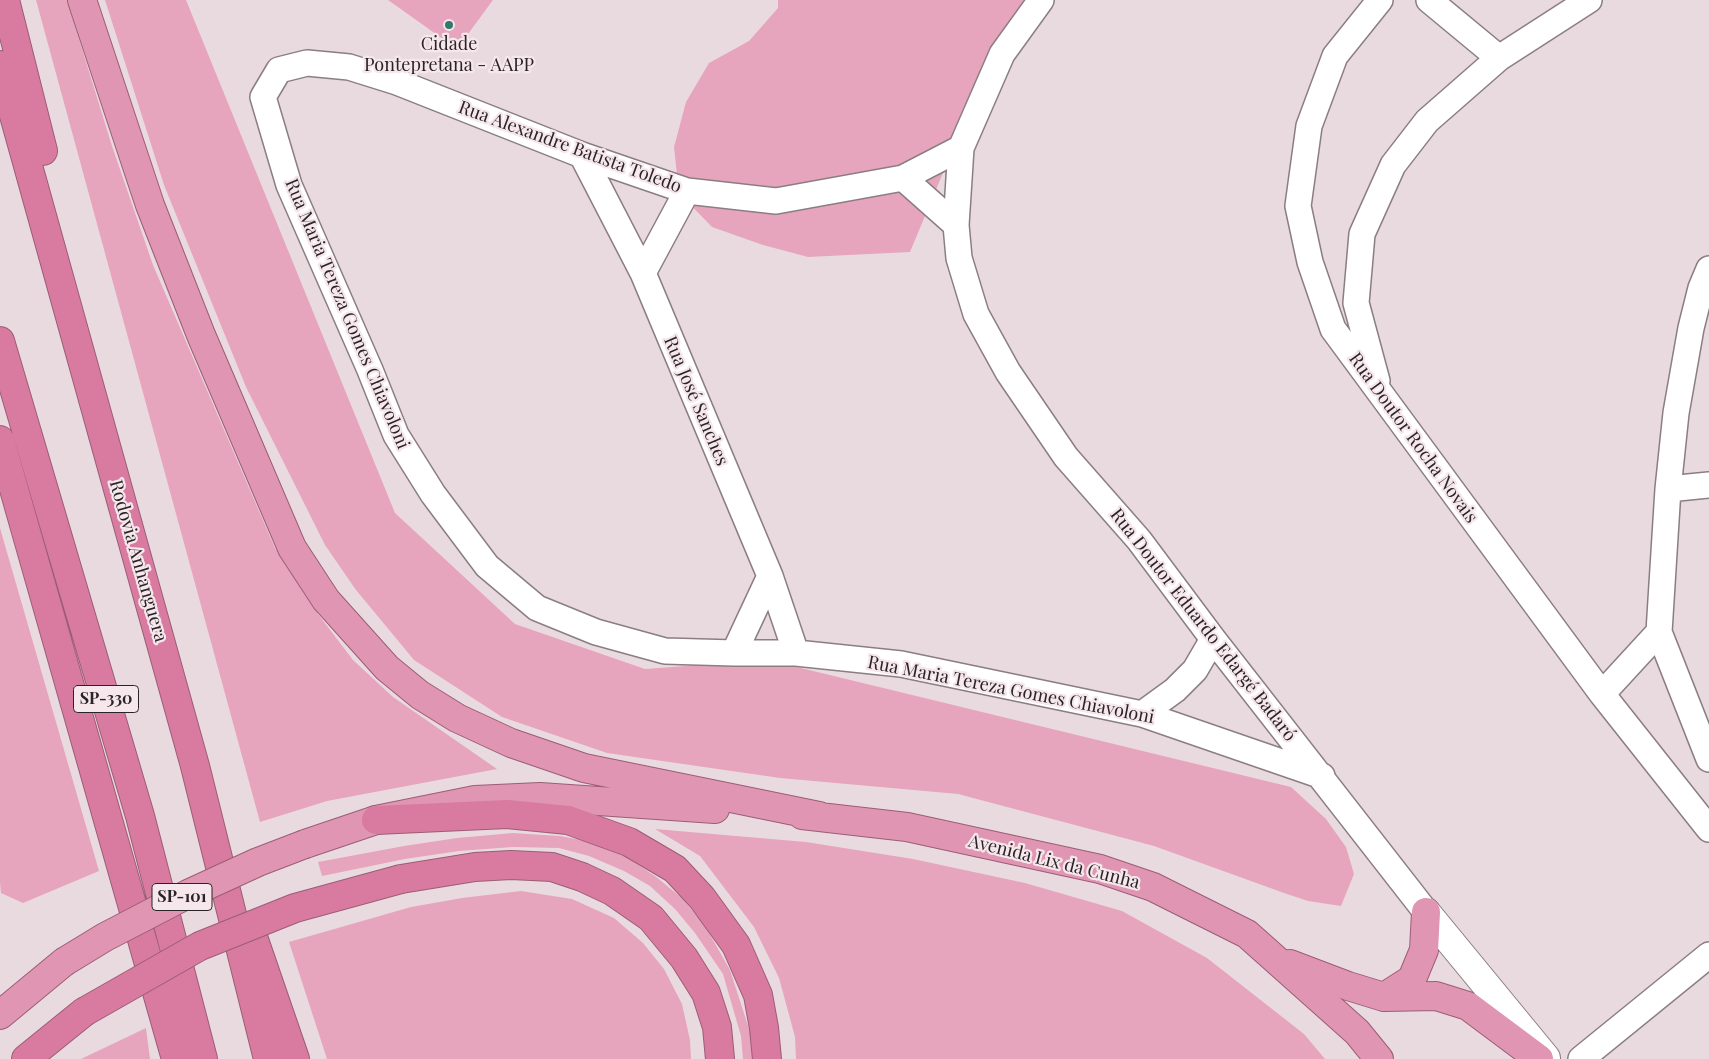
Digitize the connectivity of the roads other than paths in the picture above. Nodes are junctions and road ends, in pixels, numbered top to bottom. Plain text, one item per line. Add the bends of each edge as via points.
1 (5, 0) edge
2 (82, 0) edge
3 (1041, 0) edge
4 (1380, 0) edge
5 (1428, 0) edge
6 (1589, 0) edge
7 (1499, 58) junction
8 (0, 66) edge
9 (263, 97) joint
10 (961, 148) junction
11 (582, 155) junction
12 (903, 178) junction
13 (687, 191) junction
14 (956, 225) junction
15 (1709, 269) edge
16 (642, 273) junction
17 (68, 308) junction
18 (0, 341) edge
19 (1381, 396) junction
20 (0, 440) edge
21 (1709, 485) edge
22 (1668, 489) junction
23 (770, 576) junction
24 (1659, 632) junction
25 (1213, 639) junction
26 (734, 653) junction
27 (796, 653) junction
28 (1602, 694) junction
29 (1142, 714) junction
30 (1709, 759) edge
31 (195, 766) junction
32 (1322, 776) junction
33 (819, 816) junction
34 (376, 820) junction
35 (1709, 829) edge
36 (1426, 912) junction
37 (1709, 955) edge
38 (1276, 959) junction
39 (1384, 997) junction
40 (0, 1015) edge
41 (174, 1056) edge
42 (26, 1059) edge
43 (204, 1059) edge
44 (268, 1059) edge
45 (295, 1059) edge
46 (720, 1059) edge
47 (766, 1059) edge
48 (1379, 1059) edge
49 (1539, 1059) edge
50 (1547, 1059) edge
51 (1581, 1059) edge

1 - 17 highway via 43,154
2 - 33 highway via 150,204 201,335 292,548 332,607 387,668 456,718 511,743 584,768
3 - 10 street via 1002,54
4 - 19 street, Rua Doutor Rocha Novais via 1335,56 1309,126 1298,206 1310,262 1333,329
5 - 7 street
6 - 7 street
7 - 19 street via 1427,121 1393,165 1362,234 1356,303
8 - 17 highway, Rodovia Anhanguera
9 - 11 street, Rua Alexandre Batista Toledo via 279,70 307,62 349,67 397,82
9 - 26 street, Rua Maria Tereza Gomes Chiavoloni via 289,185 396,435 433,494 487,566 537,608 596,632 665,650
10 - 12 street, Rua Alexandre Batista Toledo
10 - 14 street, Rua Doutor Eduardo Edargé Badaró
11 - 13 street, Rua Alexandre Batista Toledo
11 - 16 street, Rua José Sanches
12 - 13 street, Rua Alexandre Batista Toledo via 776,201
12 - 14 street
13 - 16 street
14 - 25 street, Rua Doutor Eduardo Edargé Badaró via 959,258 976,314 1008,372 1066,457 1139,540
15 - 22 street via 1700,288 1691,328 1676,413
16 - 23 street, Rua José Sanches
17 - 31 highway, Rodovia Anhanguera
18 - 43 highway, SP-330 via 140,816
19 - 28 street, Rua Doutor Rocha Novais
20 - 41 highway
21 - 22 street
22 - 24 street
23 - 26 street
23 - 27 street, Rua José Sanches
24 - 28 street
24 - 30 street
25 - 29 street via 1195,670 1175,690
25 - 32 street, Rua Doutor Eduardo Edargé Badaró
26 - 27 street, Rua Maria Tereza Gomes Chiavoloni
27 - 29 street, Rua Maria Tereza Gomes Chiavoloni via 901,664
28 - 35 street, Rua Doutor Rocha Novais
29 - 32 street, Rua Maria Tereza Gomes Chiavoloni
31 - 44 highway, Rodovia Anhanguera
31 - 45 highway
32 - 36 street, Rua Doutor Eduardo Edargé Badaró
33 - 34 highway via 540,797 474,800
33 - 38 highway, Avenida Lix da Cunha via 907,827 1100,869 1153,887 1247,934
34 - 40 highway, SP-101, bridge via 258,862 105,937 64,962
34 - 47 highway via 506,814 568,820 629,842 674,869 702,898 736,945 758,995
36 - 39 highway via 1424,950 1412,979
36 - 50 street, Rua Doutor Eduardo Edargé Badaró
37 - 51 street
38 - 39 highway
38 - 48 highway, Avenida Lix da Cunha via 1357,1032
39 - 49 highway via 1436,996 1468,1006
42 - 46 highway, bridge via 84,1012 200,946 295,908 401,879 511,864 552,867 582,877 612,891 651,918 684,958 706,993 717,1027

